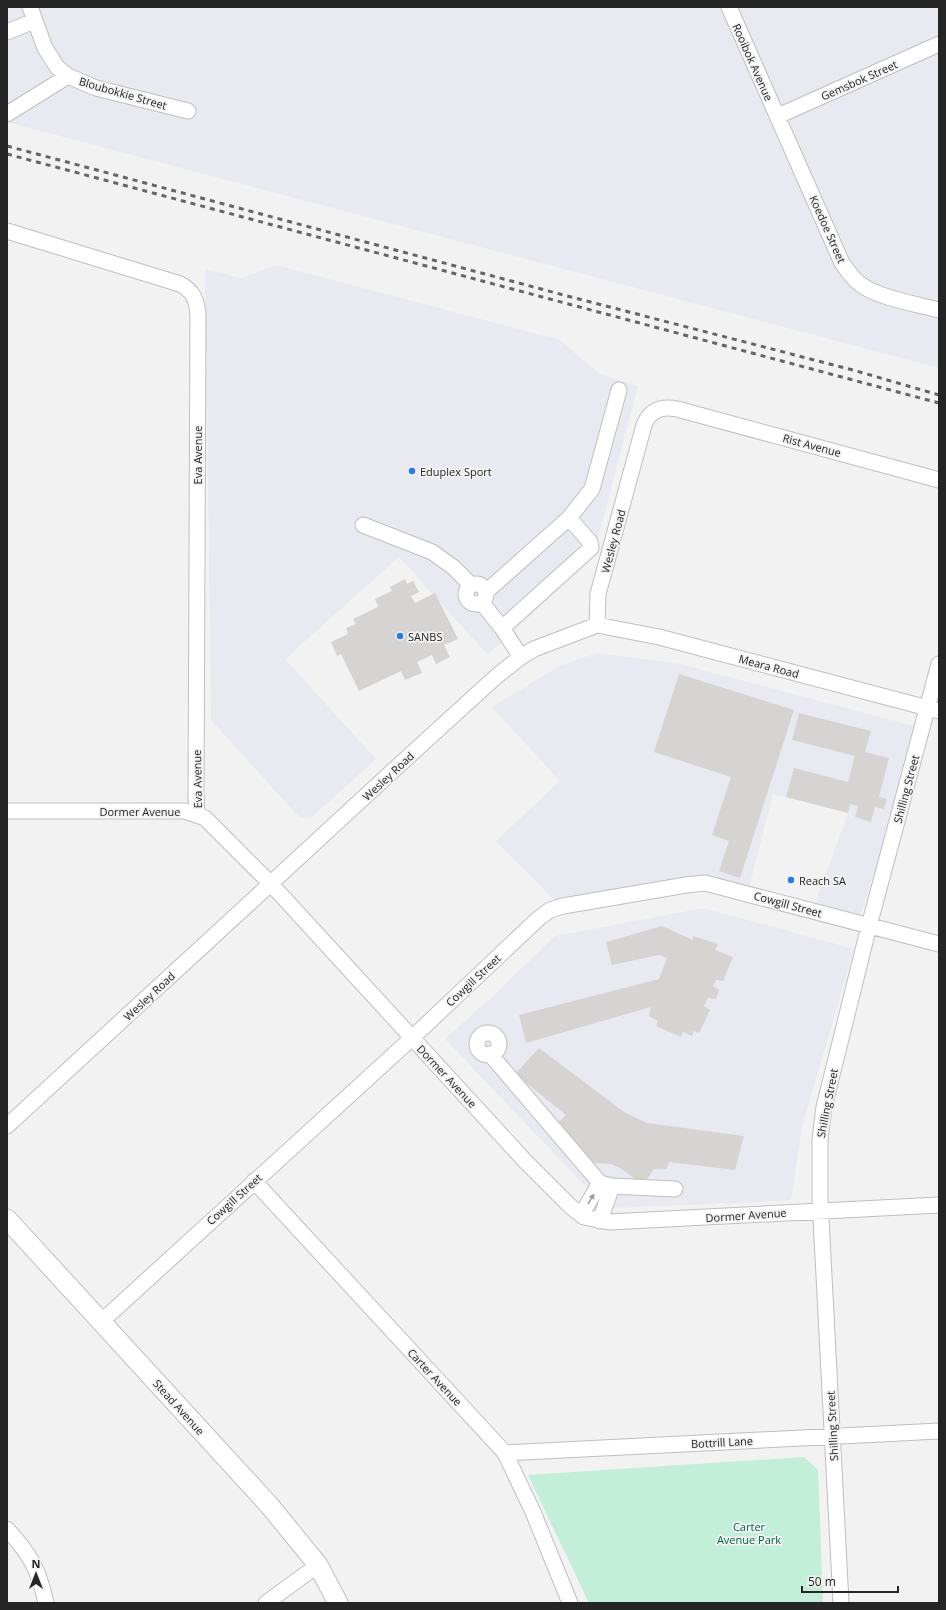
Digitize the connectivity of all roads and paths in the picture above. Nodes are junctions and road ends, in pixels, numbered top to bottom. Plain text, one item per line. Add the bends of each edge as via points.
1 (729, 7) edge
2 (32, 14) edge
3 (7, 32) edge
4 (939, 44) edge
5 (68, 76) junction
6 (188, 111) dead end
7 (7, 114) edge
8 (778, 116) junction
9 (7, 231) edge
10 (939, 310) edge
11 (619, 390) dead end
12 (685, 411) joint
13 (939, 480) edge
14 (569, 518) junction
15 (363, 525) dead end
16 (484, 597) junction
17 (597, 625) junction
18 (502, 628) junction
19 (521, 657) junction
20 (939, 664) edge
21 (933, 709) edge
22 (7, 811) edge
23 (197, 814) junction
24 (271, 884) junction
25 (869, 926) junction
26 (939, 944) edge
27 (412, 1038) junction
28 (490, 1054) dead end
29 (7, 1126) edge
30 (254, 1181) junction
31 (606, 1184) junction
32 (675, 1189) dead end
33 (939, 1205) edge
34 (821, 1211) junction
35 (581, 1215) junction
36 (7, 1219) edge
37 (600, 1221) junction
38 (102, 1321) junction
39 (939, 1432) edge
40 (833, 1437) junction
41 (505, 1453) junction
42 (7, 1529) edge
43 (318, 1565) junction
44 (46, 1603) edge
45 (266, 1603) edge
46 (338, 1603) edge
47 (570, 1603) edge
48 (841, 1603) edge

1 - 8 street, Rooibok Avenue
2 - 3 street
2 - 5 street, Bloubokkie Street via 51,60
4 - 8 street, Gemsbok Street
5 - 6 street, Bloubokkie Street via 96,88
5 - 7 street
8 - 10 street, Koedoe Street via 842,263 849,272 860,284 879,294
9 - 23 street, Eva Avenue via 180,284 189,290 196,300
11 - 14 street via 592,489
12 - 13 street, Rist Avenue
12 - 17 street, Wesley Road via 668,407 654,411 648,417 598,594
14 - 16 street
14 - 18 street via 590,542 591,548
15 - 16 street via 432,552 471,585 466,594 468,600 473,604
16 - 18 street
17 - 19 street, Wesley Road via 547,643
17 - 21 street, Meara Road via 659,637
18 - 19 street
19 - 24 street, Wesley Road via 498,675
20 - 21 street, Shilling Street
21 - 25 street, Shilling Street
22 - 23 street, Dormer Avenue via 185,811
23 - 24 street, Dormer Avenue via 219,830
24 - 27 street, Dormer Avenue
24 - 29 street, Wesley Road
25 - 26 street, Cowgill Street
25 - 27 street, Cowgill Street via 705,883 563,906 550,910 539,918
25 - 34 street, Shilling Street via 821,1128
27 - 30 street, Cowgill Street
27 - 35 street, Dormer Avenue via 525,1161
28 - 31 street
30 - 38 street, Cowgill Street
30 - 41 street, Carter Avenue
31 - 32 street
35 -> 31 street
31 - 37 street
33 - 34 street, Dormer Avenue
34 - 37 street, Dormer Avenue
34 - 40 street, Shilling Street
35 - 37 street, Dormer Avenue
36 - 38 main road, Stead Avenue
38 - 43 main road, Stead Avenue via 269,1505
39 - 40 street, Bottrill Lane
40 - 41 street, Bottrill Lane
40 - 48 street, Shilling Street
41 - 47 street, Carter Avenue via 533,1512
42 - 44 street via 31,1559
43 - 45 street
43 - 46 main road, Stead Avenue

